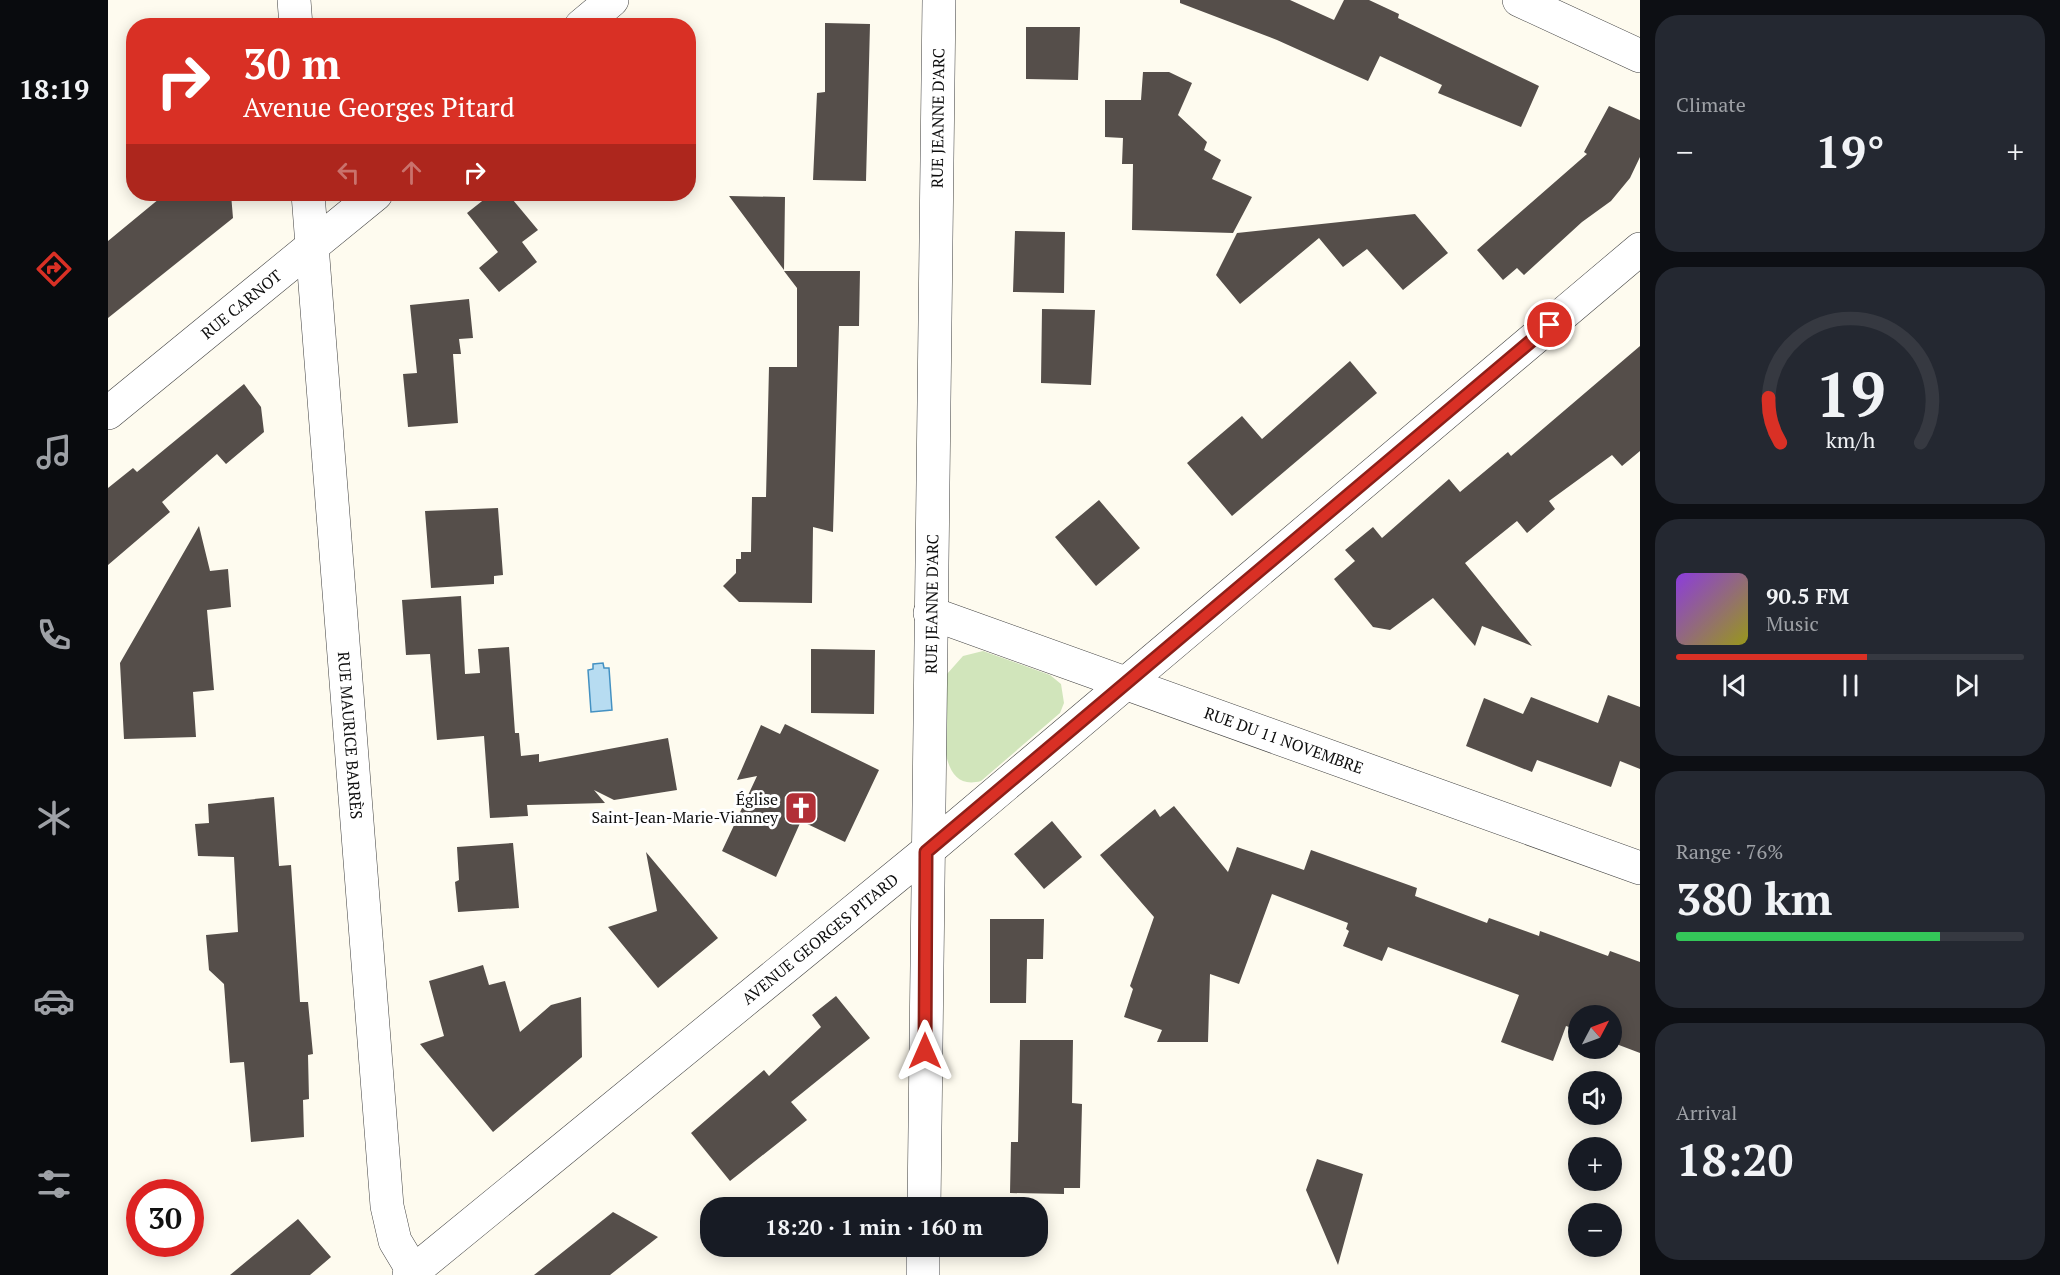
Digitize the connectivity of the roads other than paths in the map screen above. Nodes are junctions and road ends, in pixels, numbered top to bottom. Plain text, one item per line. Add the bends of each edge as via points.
1 (294, 0) edge
2 (612, 0) edge
3 (939, 0) edge
4 (1519, 0) edge
5 (295, 18) edge
6 (591, 18) edge
7 (1640, 56) edge
8 (308, 201) edge
9 (367, 201) edge
10 (311, 247) junction
11 (1640, 249) edge
12 (108, 413) edge
13 (930, 613) junction
14 (1125, 683) junction
15 (926, 852) junction
16 (1640, 868) edge
17 (924, 1197) edge
18 (923, 1257) edge
19 (411, 1273) edge
20 (923, 1275) edge

1 - 5 street
2 - 6 street
3 - 13 street, RUE JEANNE D'ARC
4 - 7 street
8 - 10 street, RUE MAURICE BARRÈS
9 - 10 street, RUE CARNOT
10 - 12 street, RUE CARNOT
10 - 19 street, RUE MAURICE BARRÈS via 387,1206 395,1241
11 - 14 street, AVENUE GEORGES PITARD
13 - 14 street, RUE DU 11 NOVEMBRE
13 - 15 street, RUE JEANNE D'ARC
14 - 15 street, AVENUE GEORGES PITARD
14 - 16 street, RUE DU 11 NOVEMBRE
15 - 17 street, RUE JEANNE D'ARC
15 - 19 street, AVENUE GEORGES PITARD
18 - 20 street

